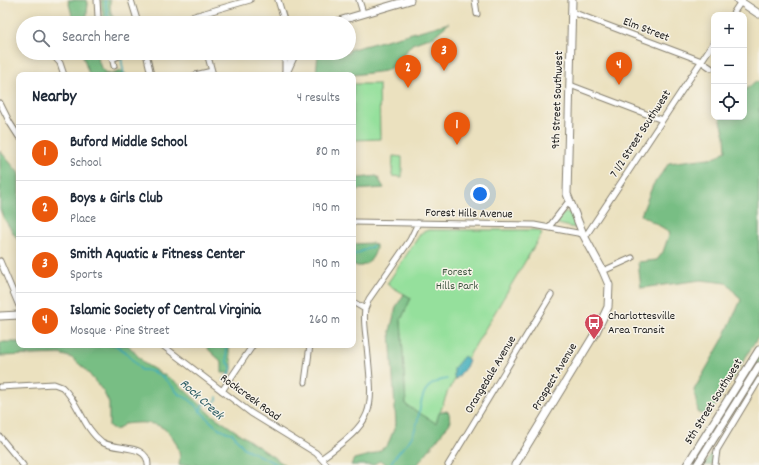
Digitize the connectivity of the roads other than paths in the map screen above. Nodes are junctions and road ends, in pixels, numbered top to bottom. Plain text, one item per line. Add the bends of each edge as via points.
1 (97, 0) edge
2 (132, 0) edge
3 (250, 0) edge
4 (278, 0) edge
5 (359, 0) edge
6 (410, 0) edge
7 (475, 0) edge
8 (572, 0) edge
9 (740, 1) edge
10 (572, 12) junction
11 (734, 12) edge
12 (363, 13) junction
13 (476, 14) dead end
14 (759, 14) edge
15 (197, 15) joint
16 (98, 16) edge
17 (136, 16) edge
18 (194, 16) edge
19 (283, 16) edge
20 (354, 16) edge
21 (711, 46) edge
22 (57, 60) edge
23 (112, 60) edge
24 (148, 60) edge
25 (209, 60) edge
26 (285, 60) edge
27 (292, 60) edge
28 (701, 61) junction
29 (114, 66) dead end
30 (711, 68) dead end
31 (63, 72) edge
32 (150, 72) edge
33 (213, 72) edge
34 (285, 72) edge
35 (286, 72) edge
36 (570, 85) junction
37 (0, 103) edge
38 (662, 120) junction
39 (16, 132) edge
40 (569, 201) junction
41 (356, 222) edge
42 (418, 223) junction
43 (549, 228) junction
44 (584, 236) junction
45 (632, 258) dead end
46 (0, 261) edge
47 (603, 271) junction
48 (551, 295) dead end
49 (16, 299) edge
50 (356, 304) edge
51 (365, 309) junction
52 (16, 315) edge
53 (0, 316) edge
54 (167, 348) edge
55 (251, 348) edge
56 (310, 348) edge
57 (759, 350) edge
58 (759, 366) edge
59 (759, 380) edge
60 (305, 382) dead end
61 (747, 386) junction
62 (0, 387) edge
63 (754, 390) junction
64 (222, 391) junction
65 (706, 435) junction
66 (0, 437) edge
67 (713, 439) junction
68 (322, 458) junction
69 (24, 465) edge
70 (148, 465) edge
71 (327, 465) edge
72 (448, 465) edge
73 (515, 465) edge
74 (687, 465) edge
75 (697, 465) edge
76 (715, 465) edge

1 - 16 street
2 - 17 street
3 - 15 street
4 - 19 street
5 - 12 street
6 - 12 street
7 - 13 street
8 - 10 street, 9th Street Southwest
9 - 11 street
9 - 14 street
10 - 28 street, Elm Street
10 - 36 street, 9th Street Southwest
12 - 20 street
15 - 18 street
21 - 28 street, 7 1/2 Street Southwest
22 - 31 street
23 - 29 street
24 - 32 street
25 - 33 street
26 - 34 street
27 - 35 street
28 - 30 street, Elm Street
28 - 38 street, 7 1/2 Street Southwest
36 - 38 street
36 - 40 street, 9th Street Southwest via 567,167
37 - 39 street
38 - 44 street, 7 1/2 Street Southwest
40 - 43 street
40 - 44 street, 9th Street Southwest
41 - 42 street, Forest Hills Avenue
42 - 43 street, Forest Hills Avenue via 534,225
42 - 51 street via 410,240 369,299
43 - 44 street, Forest Hills Avenue
44 - 47 street, Prospect Avenue
45 - 47 street
46 - 49 street
47 - 73 street, Prospect Avenue via 610,292 605,314
48 - 72 street, Orangedale Avenue
50 - 51 street
51 - 68 street via 371,391 368,411 358,429
52 - 53 street
54 - 64 street, Rockcreek Road
55 - 64 street
56 - 60 street
57 - 65 street, 5th Street Southwest
58 - 61 street, 5th Street Southwest
59 - 63 street
61 - 63 street, 5th Street Southwest
61 - 67 street, 5th Street Southwest
62 - 70 street via 54,384 62,387 97,436 112,446 140,452 147,458
63 - 76 street via 717,450
64 - 68 street, Rockcreek Road via 251,414
65 - 67 street
65 - 74 street, 5th Street Southwest
66 - 69 street
67 - 75 street, 5th Street Southwest
68 - 71 street, Rockcreek Road

